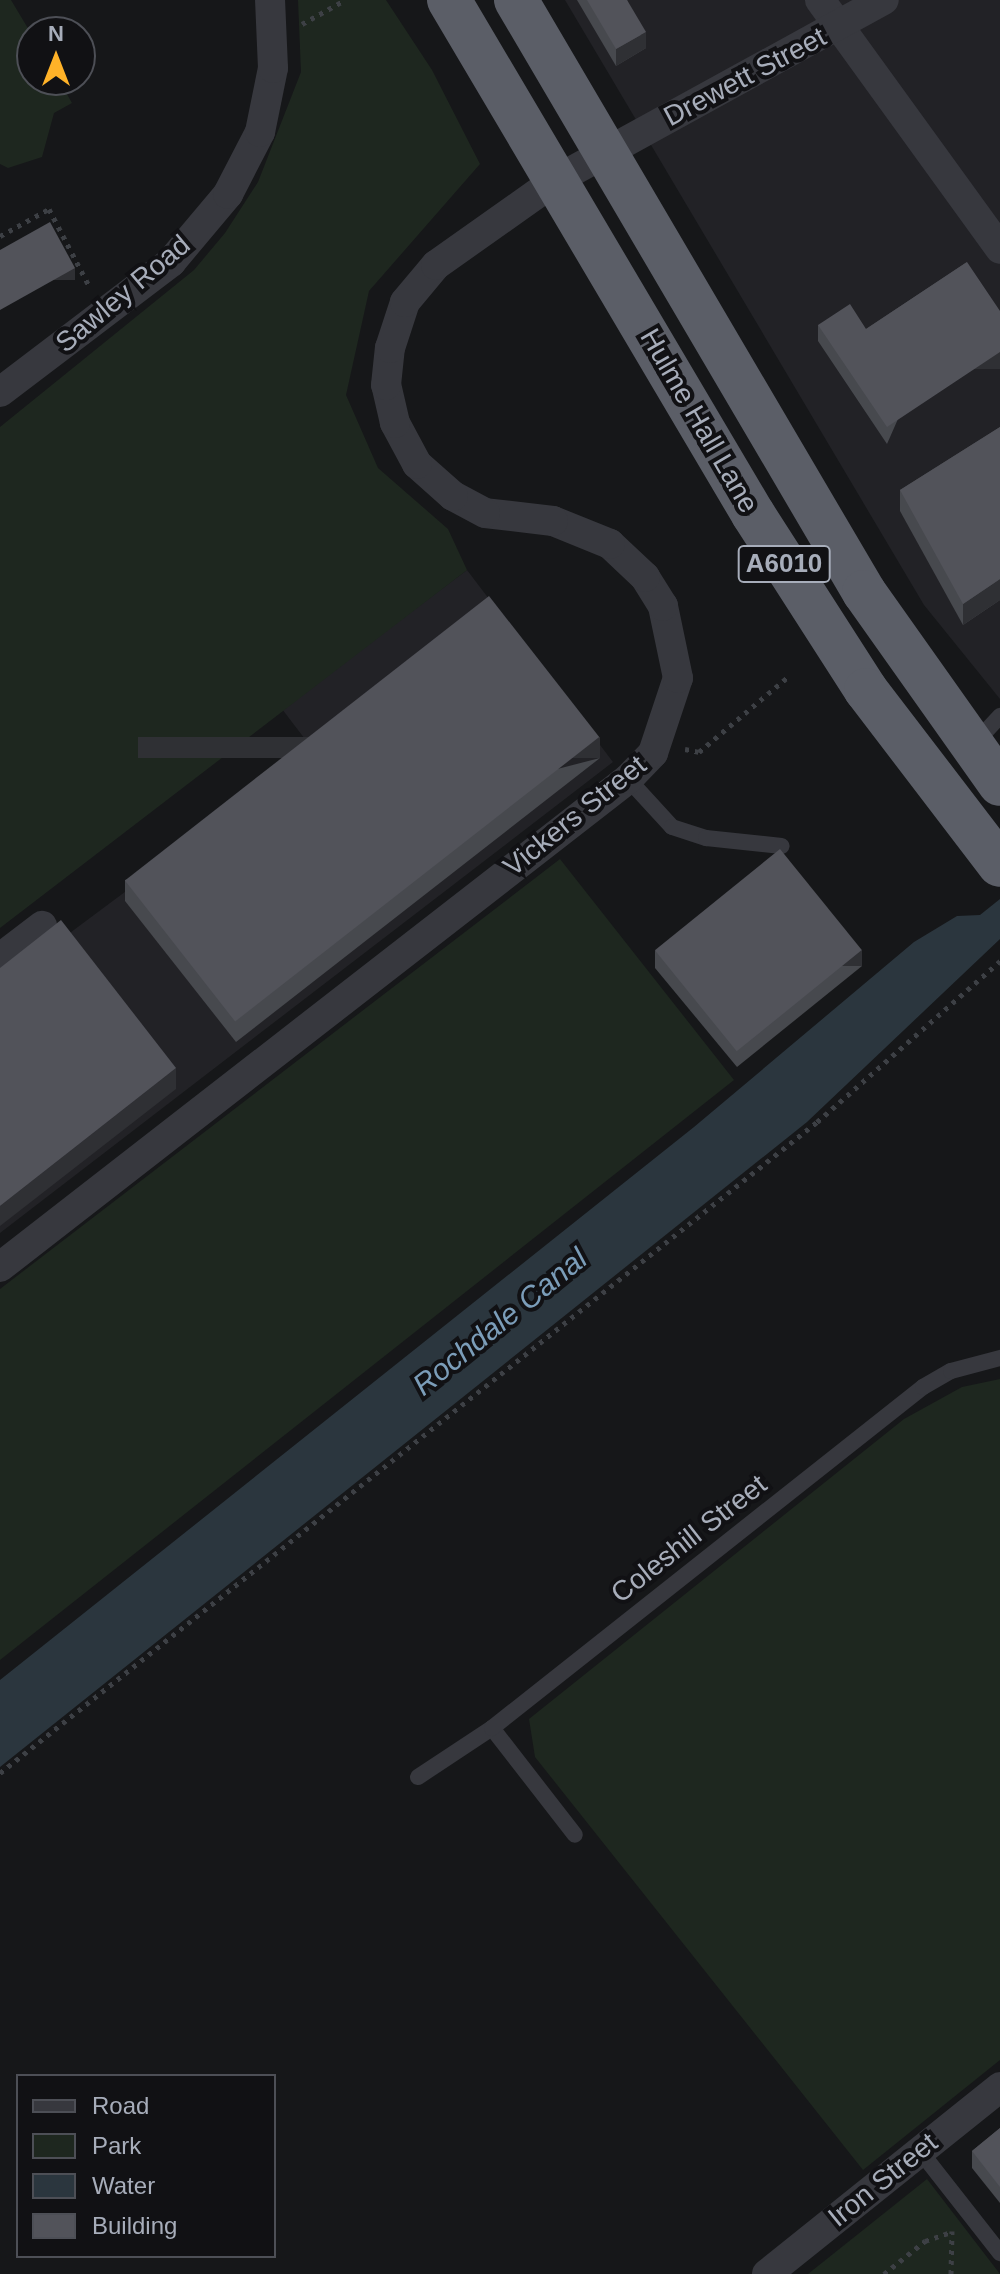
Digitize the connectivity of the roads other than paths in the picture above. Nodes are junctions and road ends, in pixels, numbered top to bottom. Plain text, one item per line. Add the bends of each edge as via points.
1 (270, 0) edge
2 (449, 0) edge
3 (516, 0) edge
4 (820, 0) edge
5 (884, 0) edge
6 (838, 28) junction
7 (604, 152) junction
8 (556, 180) junction
9 (1000, 249) edge
10 (0, 392) edge
11 (986, 731) edge
12 (628, 779) junction
13 (1000, 784) edge
14 (782, 846) edge
15 (997, 861) edge
16 (42, 926) dead end
17 (0, 958) edge
18 (0, 1267) edge
19 (1000, 1358) edge
20 (492, 1728) junction
21 (418, 1777) dead end
22 (575, 1835) dead end
23 (1000, 2087) edge
24 (920, 2151) junction
25 (1000, 2253) edge
26 (767, 2274) edge

1 - 10 street, Sawley Road via 273,68 260,132 228,194 171,262
2 - 8 highway, Hulme Hall Lane / A6010
3 - 7 highway, Hulme Hall Lane / A6010
4 - 6 street
5 - 6 street, Drewett Street
6 - 7 street, Drewett Street
6 - 9 street
7 - 8 street, Vickers Street
7 - 11 highway, Hulme Hall Lane / A6010 via 864,592
8 - 12 street, Vickers Street via 436,265 405,302 390,348 386,385 395,423 417,464 453,496 485,513 553,521 610,544 645,577 663,606 678,678 657,744
8 - 15 highway, Hulme Hall Lane / A6010 via 819,619 923,769
11 - 13 highway, Hulme Hall Lane / A6010
12 - 14 lane via 672,827 706,838
12 - 18 street, Vickers Street
16 - 17 street
19 - 20 lane, Coleshill Street via 951,1371 923,1387
20 - 21 lane, Coleshill Street
20 - 22 lane
23 - 24 street, Iron Street
24 - 25 lane
24 - 26 street, Iron Street

